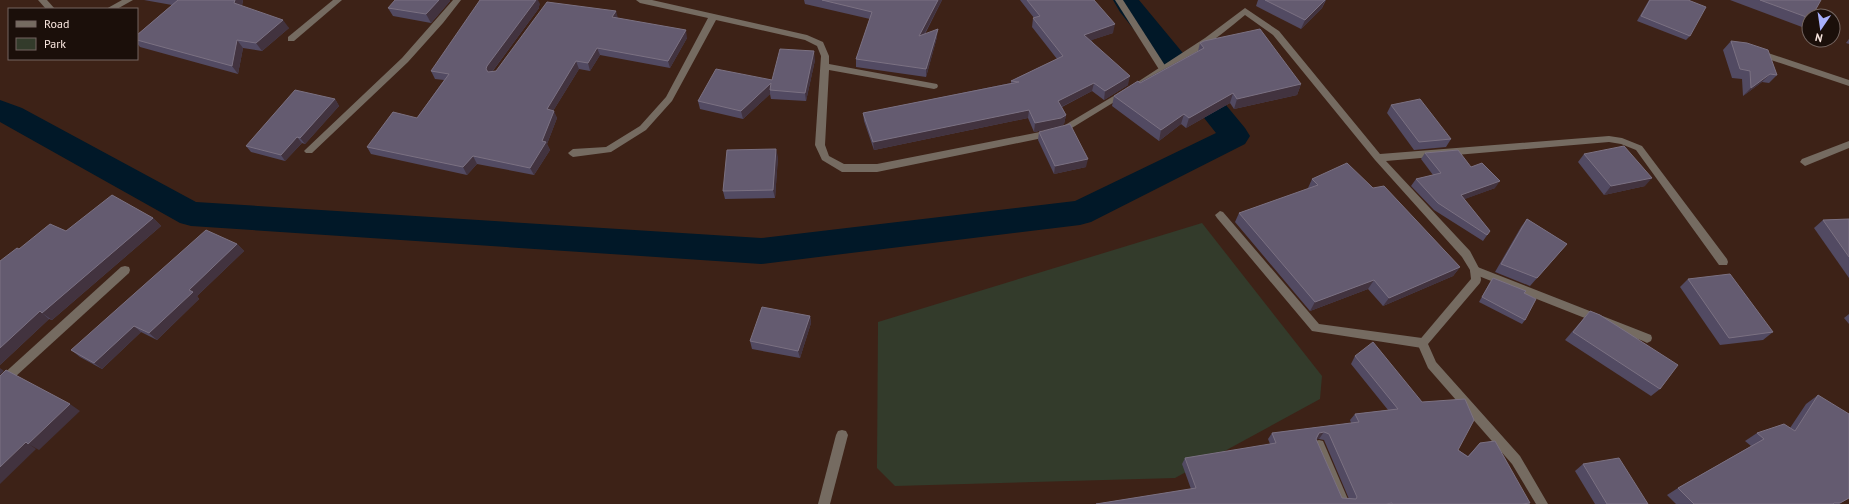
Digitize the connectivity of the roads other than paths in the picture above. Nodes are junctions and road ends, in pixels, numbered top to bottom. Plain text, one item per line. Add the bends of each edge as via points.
1 (42, 0) edge
2 (129, 0) edge
3 (338, 0) edge
4 (457, 0) edge
5 (640, 0) edge
6 (1118, 0) edge
7 (1246, 0) edge
8 (50, 8) edge
9 (112, 8) edge
10 (1245, 11) junction
11 (713, 17) junction
12 (291, 39) dead end
13 (1751, 51) edge
14 (824, 66) junction
15 (1167, 67) junction
16 (1849, 83) edge
17 (934, 86) dead end
18 (1849, 144) edge
19 (309, 151) dead end
20 (573, 153) dead end
21 (1378, 158) junction
22 (1805, 162) dead end
23 (1220, 215) dead end
24 (1723, 262) dead end
25 (125, 270) dead end
26 (1475, 270) junction
27 (1647, 338) dead end
28 (1422, 343) junction
29 (0, 384) edge
30 (842, 435) dead end
31 (1319, 444) edge
32 (824, 504) edge
33 (1344, 504) edge
34 (1542, 504) edge

1 - 8 street
2 - 9 street
3 - 12 street
4 - 19 street via 439,24 391,76
5 - 11 street
6 - 15 street
7 - 10 street
10 - 15 street via 1201,46
10 - 21 street via 1276,33
11 - 14 street via 807,38 820,44 825,56
11 - 20 street via 669,99 643,128 608,150
13 - 16 street
14 - 15 street via 820,145 825,158 842,168 878,168 1062,131
14 - 17 street
18 - 22 street
21 - 24 street via 1589,141 1622,142 1638,148
21 - 26 street via 1466,254
23 - 28 street via 1316,328
25 - 29 street
26 - 27 street
26 - 28 street via 1476,280
28 - 34 street via 1432,365 1516,460
30 - 32 street
31 - 33 street

